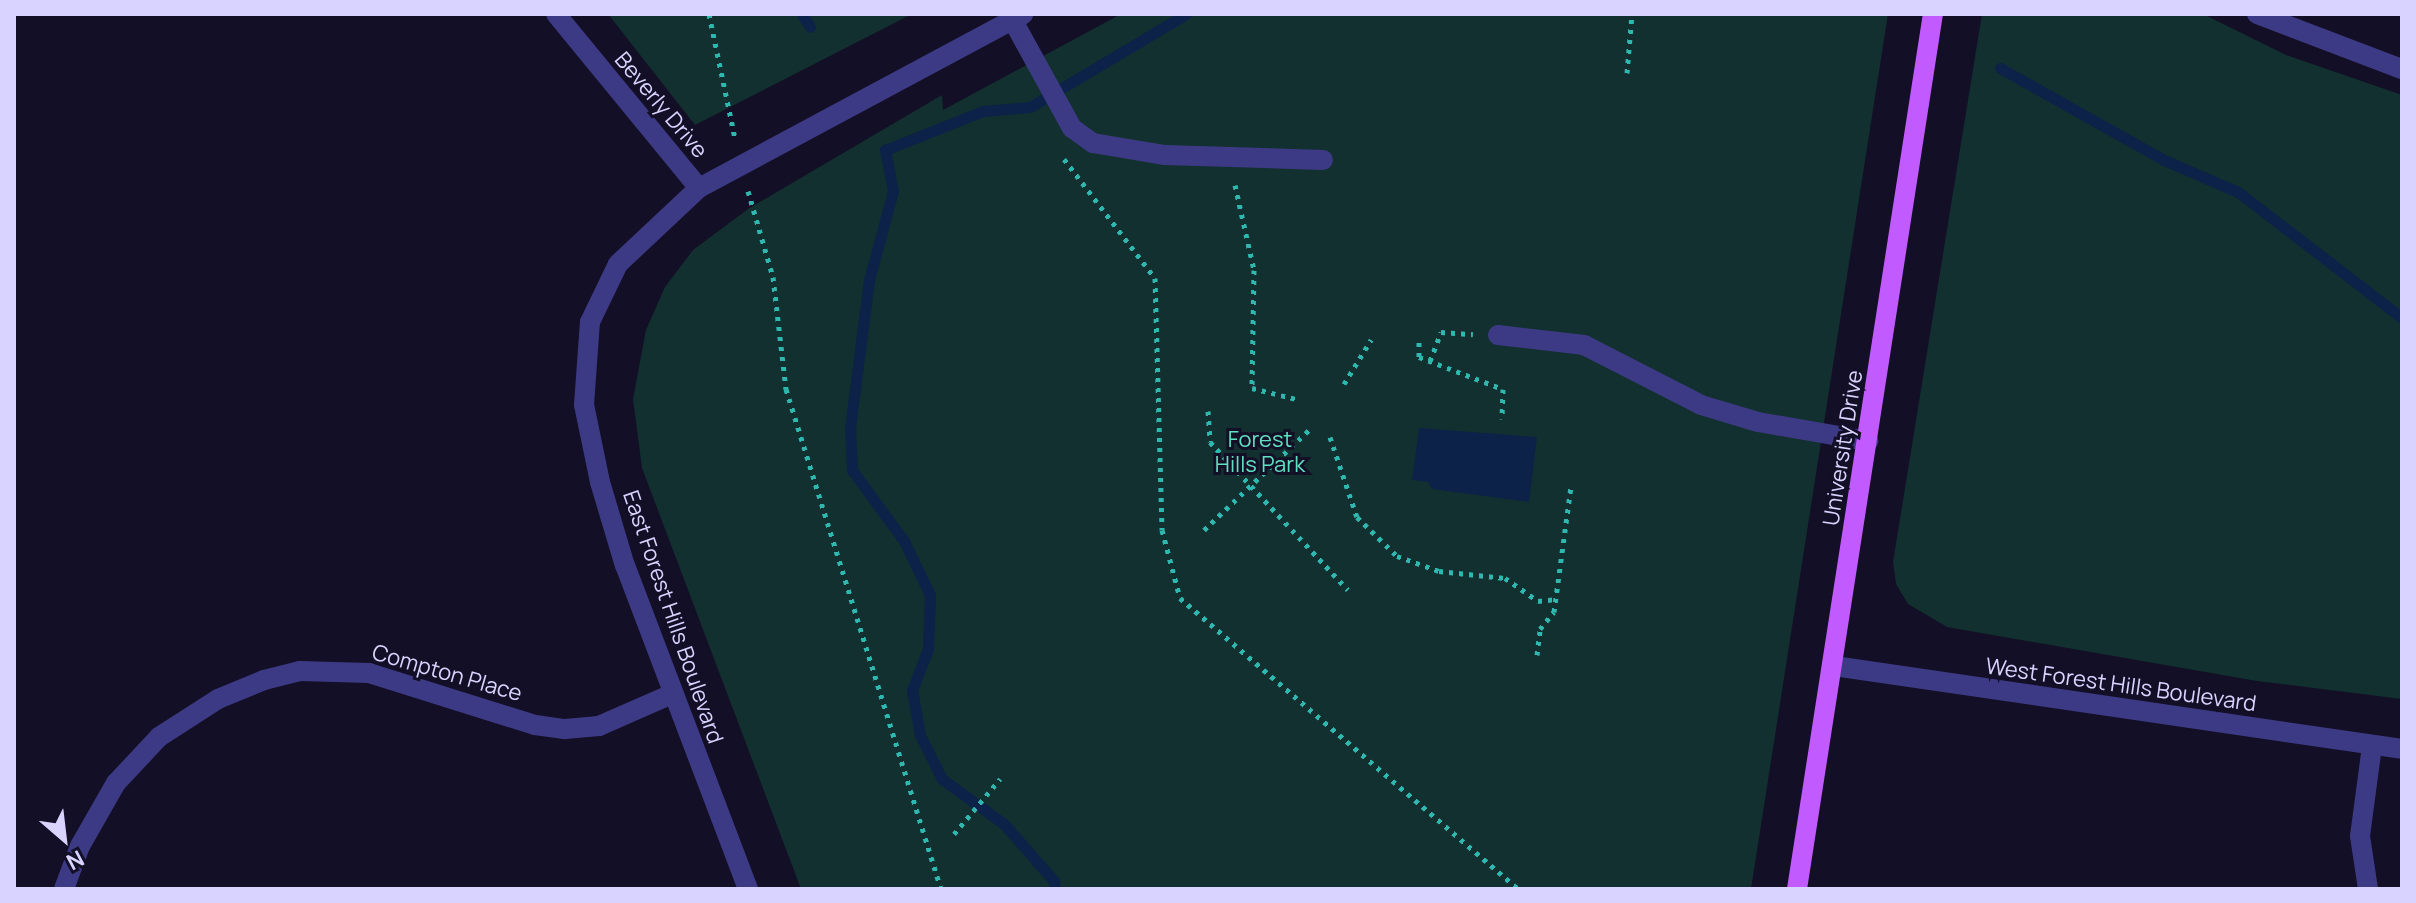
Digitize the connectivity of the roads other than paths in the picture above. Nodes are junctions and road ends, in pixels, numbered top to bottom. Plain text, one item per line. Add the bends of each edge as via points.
1 (556, 14) edge
2 (1933, 14) edge
3 (2257, 14) edge
4 (1017, 17) edge
5 (2305, 21) edge
6 (2402, 69) edge
7 (1323, 160) dead end
8 (699, 188) junction
9 (1498, 335) road end
10 (1868, 441) junction
11 (1834, 666) junction
12 (672, 694) junction
13 (2372, 746) junction
14 (2402, 749) edge
15 (64, 889) edge
16 (748, 889) edge
17 (1797, 889) edge
18 (2368, 889) edge

1 - 8 street, Beverly Drive
2 - 10 main road, University Drive
3 - 5 street
4 - 7 street via 1041,76 1072,128 1093,143 1124,151
4 - 8 street, East Forest Hills Boulevard
5 - 6 street
8 - 12 street, East Forest Hills Boulevard via 618,264 601,292 585,348 584,405 600,482
9 - 10 street via 1584,345 1701,405 1758,422
10 - 11 main road, University Drive
11 - 13 street, West Forest Hills Boulevard
11 - 17 main road, University Drive
12 - 15 street, Compton Place via 599,726 565,729 535,725 369,673 300,671 264,680 218,699 159,737 116,783 80,846
12 - 16 street, East Forest Hills Boulevard
13 - 14 street, West Forest Hills Boulevard
13 - 18 street via 2360,836

